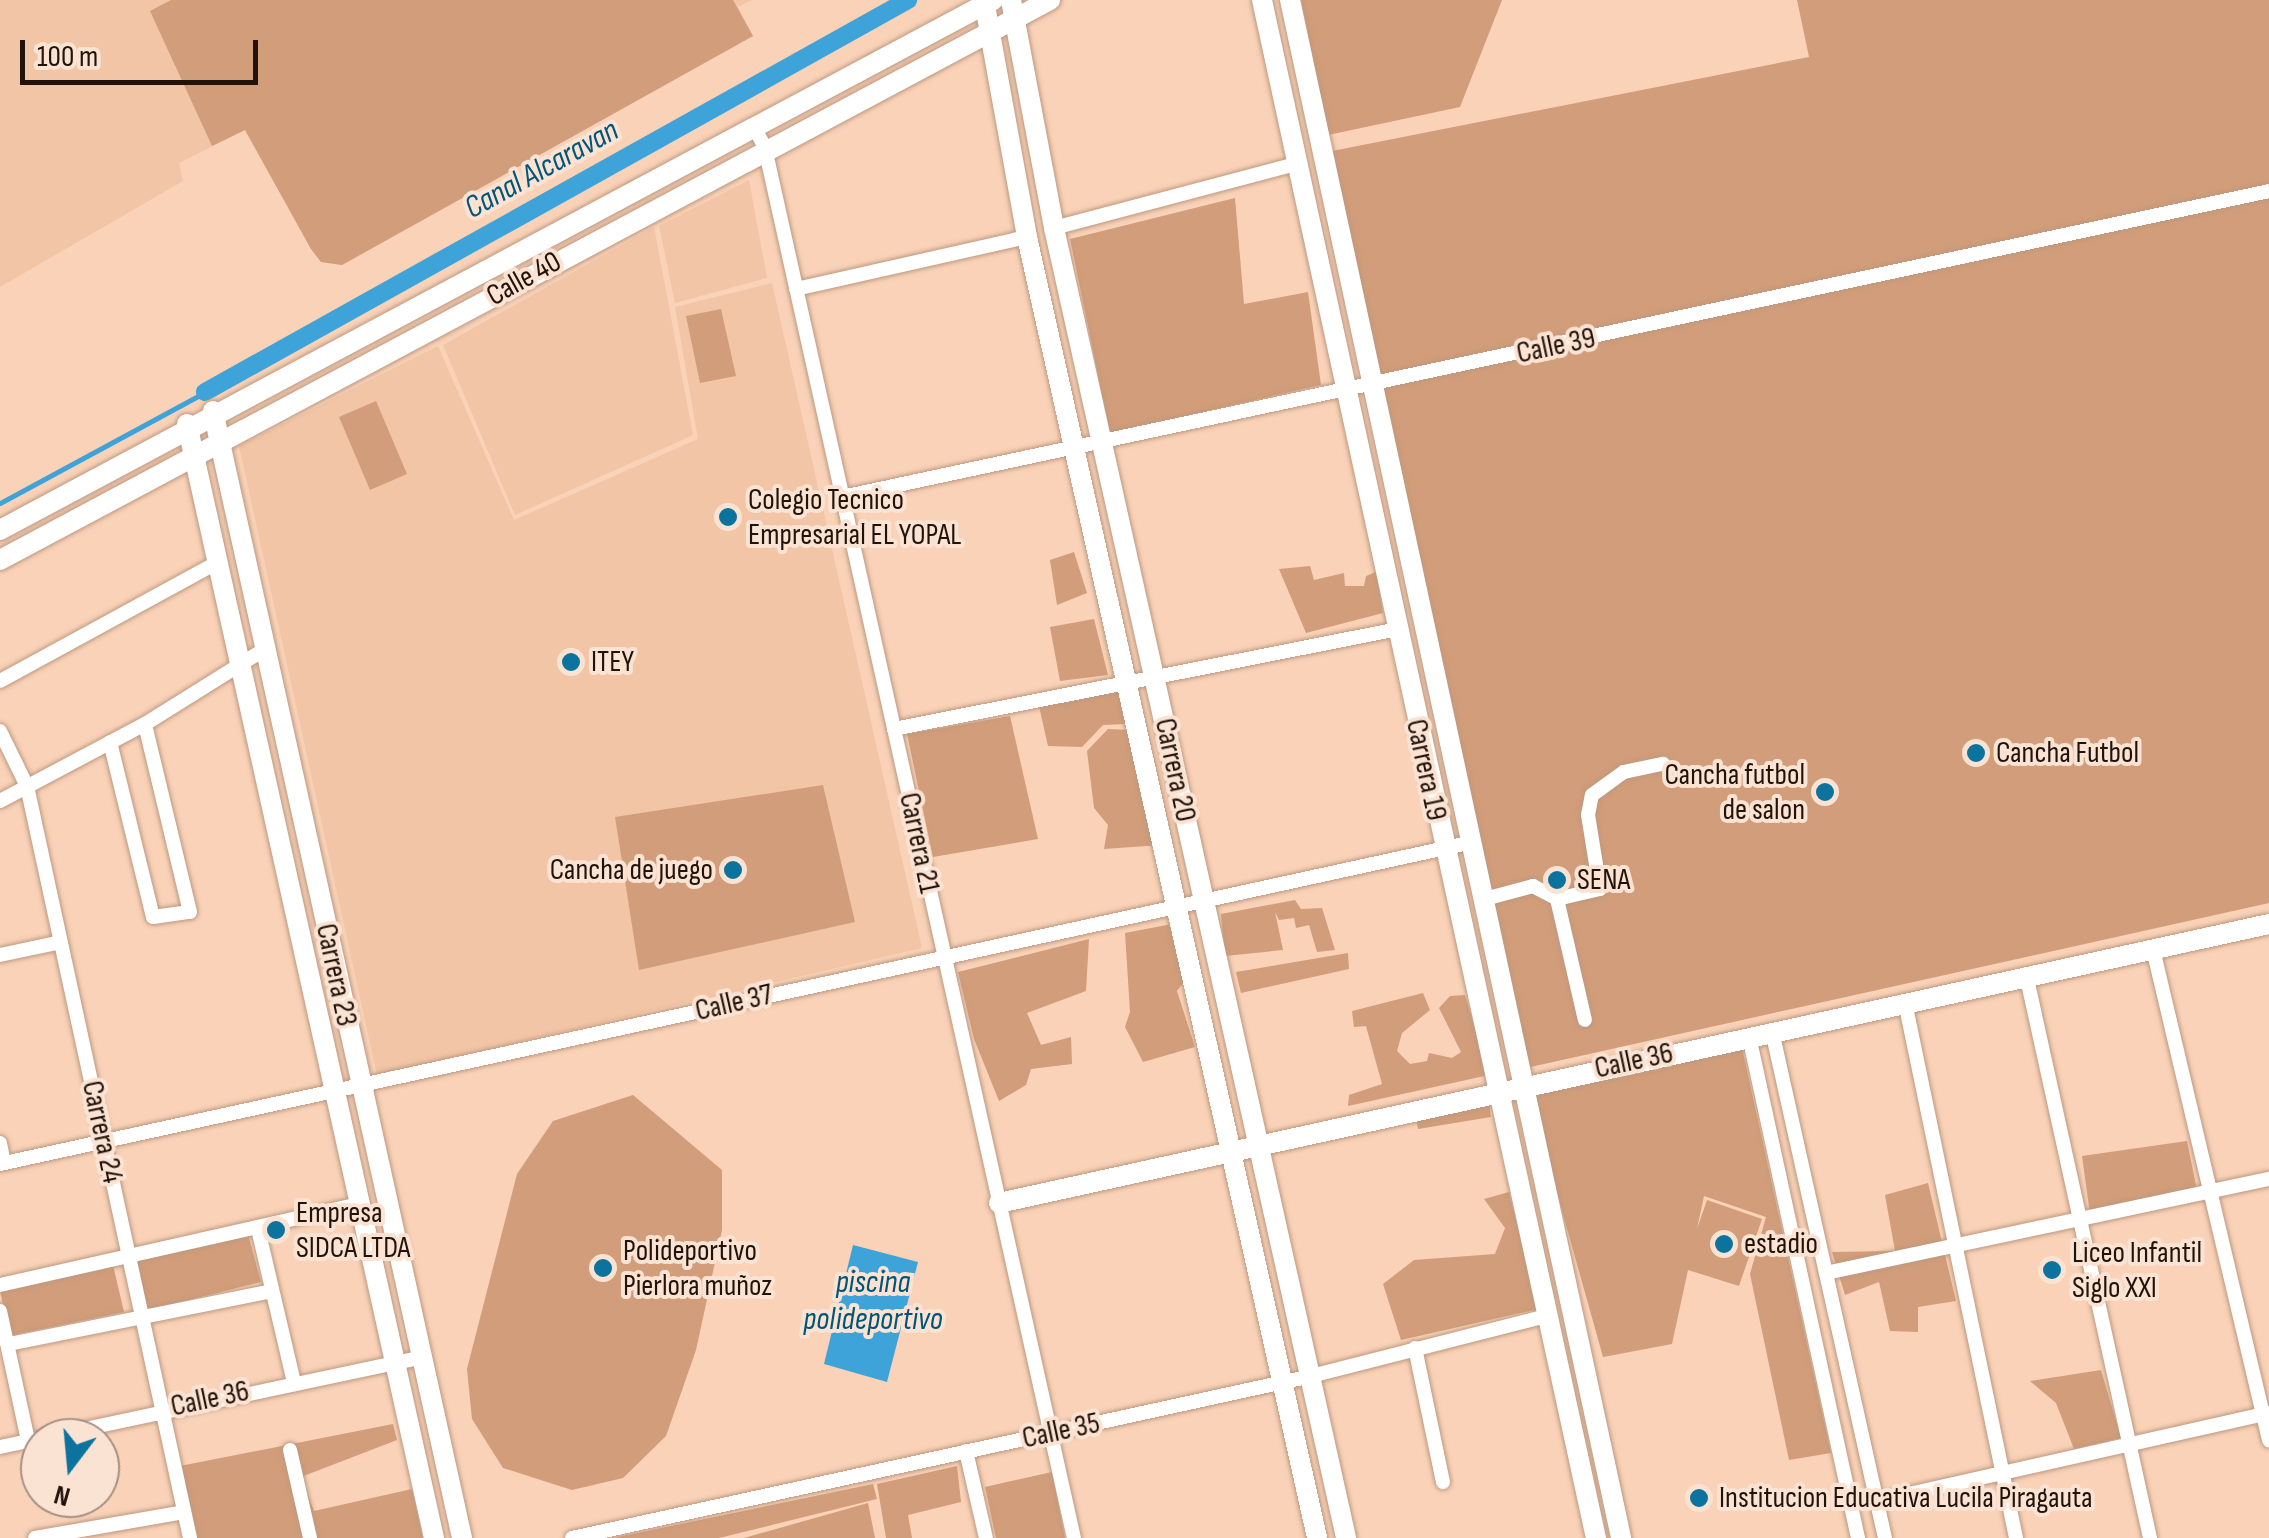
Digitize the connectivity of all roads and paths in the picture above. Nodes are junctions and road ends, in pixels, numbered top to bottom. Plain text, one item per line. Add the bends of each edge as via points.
1 (1050, 0) edge
2 (1262, 0) edge
3 (1290, 0) edge
4 (987, 1) edge
5 (1014, 9) edge
6 (990, 32) junction
7 (753, 125) junction
8 (765, 148) junction
9 (1297, 164) junction
10 (2269, 191) edge
11 (1054, 228) junction
12 (1027, 236) junction
13 (796, 288) junction
14 (1372, 386) junction
15 (1347, 391) junction
16 (213, 411) junction
17 (187, 424) junction
18 (1101, 443) junction
19 (220, 444) junction
20 (1075, 448) junction
21 (195, 458) junction
22 (842, 497) junction
23 (0, 530) edge
24 (0, 560) edge
25 (218, 562) junction
26 (1398, 628) junction
27 (265, 648) junction
28 (239, 659) junction
29 (1154, 673) junction
30 (0, 680) edge
31 (1124, 680) junction
32 (145, 724) junction
33 (894, 728) junction
34 (0, 731) edge
35 (110, 742) junction
36 (1663, 764) dead end
37 (27, 786) junction
38 (0, 801) edge
39 (1468, 843) junction
40 (1442, 849) junction
41 (1557, 899) junction
42 (1204, 900) junction
43 (1480, 900) junction
44 (1174, 907) junction
45 (2269, 924) edge
46 (61, 942) junction
47 (2153, 949) junction
48 (0, 955) edge
49 (944, 956) junction
50 (2026, 974) junction
51 (1904, 1002) junction
52 (1585, 1020) dead end
53 (1772, 1032) junction
54 (1749, 1036) junction
55 (1521, 1085) junction
56 (360, 1086) junction
57 (1494, 1090) junction
58 (334, 1092) junction
59 (104, 1141) junction
60 (0, 1143) edge
61 (1254, 1144) junction
62 (1229, 1150) junction
63 (2, 1164) edge
64 (2269, 1180) edge
65 (2208, 1192) junction
66 (999, 1202) junction
67 (360, 1204) junction
68 (2080, 1219) junction
69 (258, 1229) junction
70 (1955, 1246) junction
71 (129, 1258) junction
72 (1826, 1273) junction
73 (0, 1285) edge
74 (272, 1292) junction
75 (0, 1311) edge
76 (1548, 1316) junction
77 (142, 1317) junction
78 (8, 1344) junction
79 (1415, 1348) junction
80 (422, 1357) junction
81 (395, 1362) junction
82 (1311, 1376) junction
83 (294, 1382) junction
84 (1284, 1382) junction
85 (162, 1409) junction
86 (2267, 1413) edge
87 (23, 1418) edge
88 (120, 1419) edge
89 (1050, 1433) junction
90 (2269, 1440) edge
91 (2130, 1444) junction
92 (290, 1450) dead end
93 (966, 1452) junction
94 (2002, 1472) junction
95 (1443, 1482) dead end
96 (1878, 1500) junction
97 (184, 1512) junction
98 (35, 1538) edge
99 (190, 1538) edge
100 (310, 1538) edge
101 (434, 1538) edge
102 (462, 1538) edge
103 (572, 1538) edge
104 (986, 1538) edge
105 (1074, 1538) edge
106 (1317, 1538) edge
107 (1346, 1538) edge
108 (1596, 1538) edge
109 (1621, 1538) edge
110 (1858, 1538) edge
111 (1885, 1538) edge
112 (2016, 1538) edge
113 (2150, 1538) edge

1 - 5 main road, Calle 40
2 - 9 main road, Carrera 19
3 - 14 main road, Carrera 19
4 - 6 main road, Carrera 20
4 - 7 main road, Calle 40
5 - 6 main road, Calle 40
5 - 11 main road, Carrera 20
6 - 8 main road, Calle 40
6 - 12 main road, Carrera 20
7 - 8 street, Carrera 21
7 - 16 main road, Calle 40
8 - 13 street, Carrera 21
8 - 19 main road, Calle 40
9 - 11 street
9 - 15 main road, Carrera 19
10 - 14 street, Calle 39
11 - 18 main road, Carrera 20
12 - 13 street
12 - 20 main road, Carrera 20
13 - 22 street, Carrera 21
14 - 15 street, Calle 39
14 - 39 main road, Carrera 19
15 - 18 street, Calle 39
15 - 26 main road, Carrera 19
16 - 17 main road, Calle 40
16 - 19 main road, Carrera 23
17 - 21 main road, Carrera 23
17 - 23 main road, Calle 40
18 - 20 street, Calle 39
18 - 29 main road, Carrera 20
19 - 21 main road, Calle 40
19 - 27 main road, Carrera 23
20 - 22 street, Calle 39
20 - 31 main road, Carrera 20
21 - 24 main road, Calle 40
21 - 25 main road, Carrera 23
22 - 33 street, Carrera 21
25 - 28 main road, Carrera 23
25 - 30 street
26 - 29 street
26 - 40 main road, Carrera 19
27 - 28 street
27 - 56 main road, Carrera 23
28 - 32 street
28 - 58 main road, Carrera 23
29 - 31 street
29 - 42 main road, Carrera 20
31 - 33 street
31 - 44 main road, Carrera 20
32 - 35 street
32 - 35 street via 190,912 153,918
33 - 49 street, Carrera 21
34 - 37 street, Carrera 24
35 - 37 street
36 - 41 street via 1624,772 1592,795 1588,815 1600,889
37 - 38 street
37 - 46 street, Carrera 24
39 - 40 street, Calle 37
39 - 43 main road, Carrera 19
40 - 42 street, Calle 37
40 - 57 main road, Carrera 19
41 - 43 street via 1533,886
41 - 52 street
42 - 44 street, Calle 37
42 - 61 main road, Carrera 20
43 - 55 main road, Carrera 19
44 - 49 street, Calle 37
44 - 62 main road, Carrera 20
45 - 47 main road, Calle 36
46 - 48 street
46 - 59 street, Carrera 24
47 - 50 main road, Calle 36
47 - 65 street
49 - 56 street, Calle 37
49 - 66 street, Carrera 21
50 - 51 main road, Calle 36
50 - 68 street
51 - 53 main road, Calle 36
51 - 70 street
53 - 54 main road, Calle 36
53 - 72 street
54 - 55 main road, Calle 36
54 - 110 street
55 - 57 main road, Calle 36
55 - 109 main road, Carrera 19
56 - 58 street, Calle 37
56 - 80 main road, Carrera 23
57 - 61 main road, Calle 36
57 - 76 main road, Carrera 19
58 - 59 street, Calle 37
58 - 67 main road, Carrera 23
59 - 63 street, Calle 37
59 - 71 street, Carrera 24
60 - 63 street
61 - 62 main road, Calle 36
61 - 82 main road, Carrera 20
62 - 66 main road, Calle 36
62 - 84 main road, Carrera 20
64 - 65 street
65 - 68 street
65 - 86 street
66 - 89 street, Carrera 21
67 - 69 street
67 - 81 main road, Carrera 23
68 - 70 street
68 - 91 street
69 - 71 street
69 - 74 street
70 - 72 street
70 - 94 street
71 - 73 street
71 - 77 street, Carrera 24
72 - 96 street
74 - 77 street
74 - 83 street
75 - 78 street
76 - 79 street, Calle 35
76 - 108 main road, Carrera 19
77 - 78 street
77 - 85 street, Carrera 24
78 - 87 street
79 - 82 street, Calle 35
79 - 95 street
80 - 81 street, Calle 36
80 - 102 main road, Carrera 23
81 - 83 street, Calle 36
81 - 101 main road, Carrera 23
82 - 84 street, Calle 35
82 - 107 main road, Carrera 20
83 - 85 street, Calle 36
84 - 89 street, Calle 35
84 - 106 main road, Carrera 20
85 - 88 street, Calle 36
85 - 97 street, Carrera 24
86 - 90 street
86 - 91 street
89 - 93 street, Calle 35
89 - 105 street, Carrera 21
91 - 94 street
91 - 113 street
92 - 100 street
93 - 103 street, Calle 35
93 - 104 street
94 - 96 street
94 - 112 street
96 - 111 street
97 - 98 street
97 - 99 street, Carrera 24

